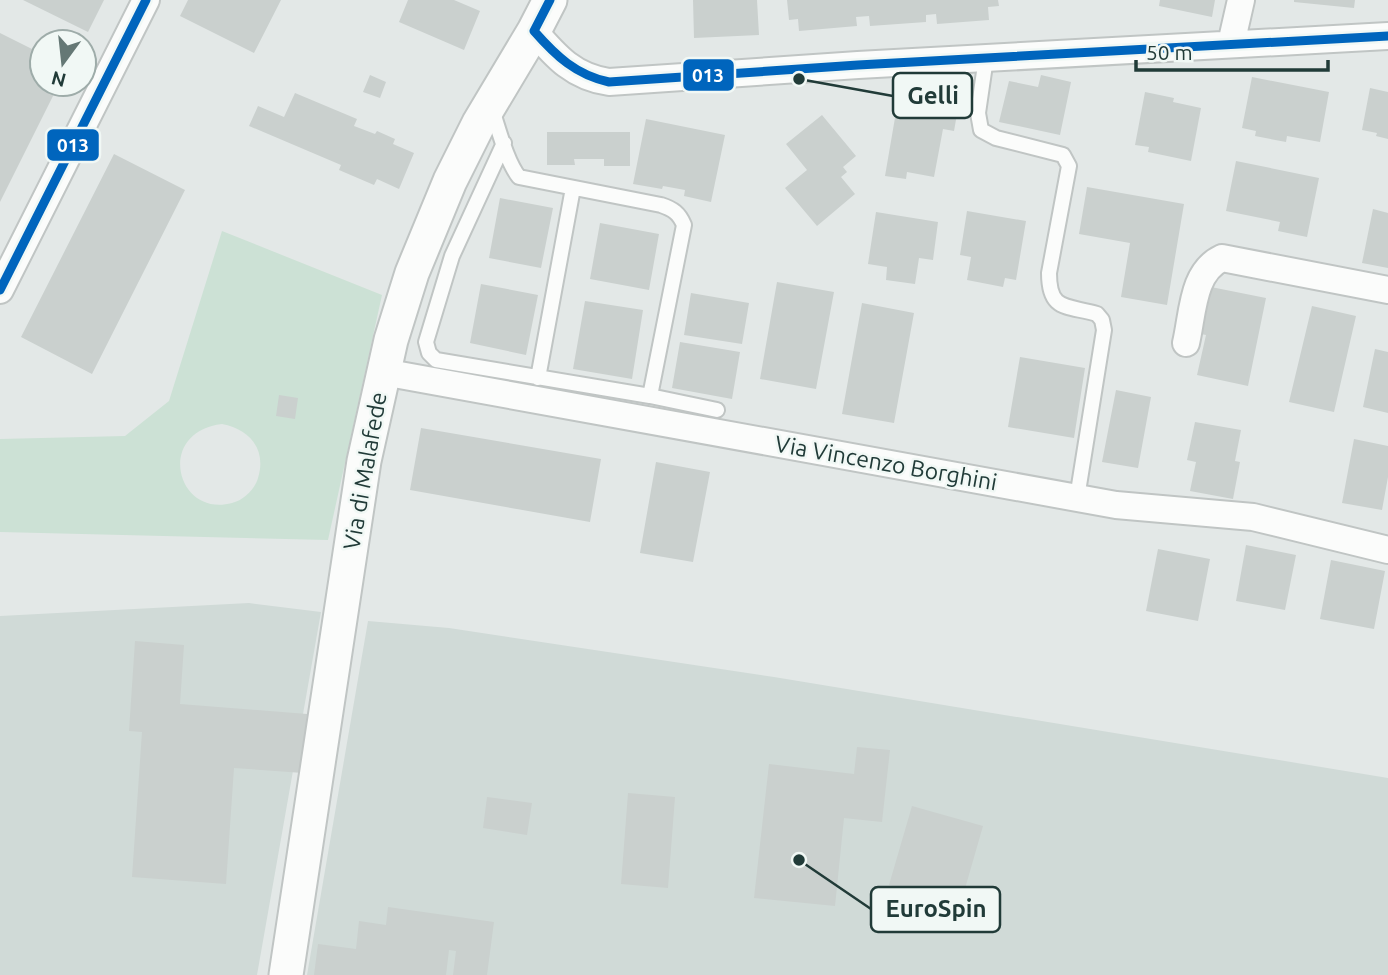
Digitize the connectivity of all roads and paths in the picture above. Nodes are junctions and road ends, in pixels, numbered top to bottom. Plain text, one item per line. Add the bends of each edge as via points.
1 (146, 0) edge
2 (550, 0) edge
3 (1241, 0) edge
4 (534, 31) junction
5 (1388, 36) edge
6 (1231, 44) junction
7 (986, 58) junction
8 (490, 104) junction
9 (505, 143) junction
10 (573, 188) junction
11 (0, 290) edge
12 (1388, 290) edge
13 (1186, 343) dead end
14 (383, 372) junction
15 (538, 377) junction
16 (650, 396) junction
17 (717, 410) dead end
18 (1077, 498) junction
19 (1388, 550) edge
20 (286, 975) edge

1 - 11 street
2 - 4 street, Via di Malafede
3 - 6 street
4 - 7 street via 563,64 584,76 609,82
4 - 8 street, Via di Malafede
5 - 6 street
6 - 7 street
7 - 18 lane via 978,113 981,130 1063,155 1069,166 1049,273 1053,299 1059,305 1097,314 1102,320
8 - 9 lane
8 - 14 street, Via di Malafede via 434,216
9 - 10 lane via 519,177
9 - 15 lane via 453,256 426,342 436,360
10 - 15 lane
10 - 16 lane via 672,208 684,225
12 - 13 street via 1222,258 1205,270 1199,283
14 - 18 street, Via Vincenzo Borghini
14 - 20 street, Via di Malafede via 357,505
15 - 16 lane
16 - 17 lane
18 - 19 street, Via Vincenzo Borghini via 1253,517

